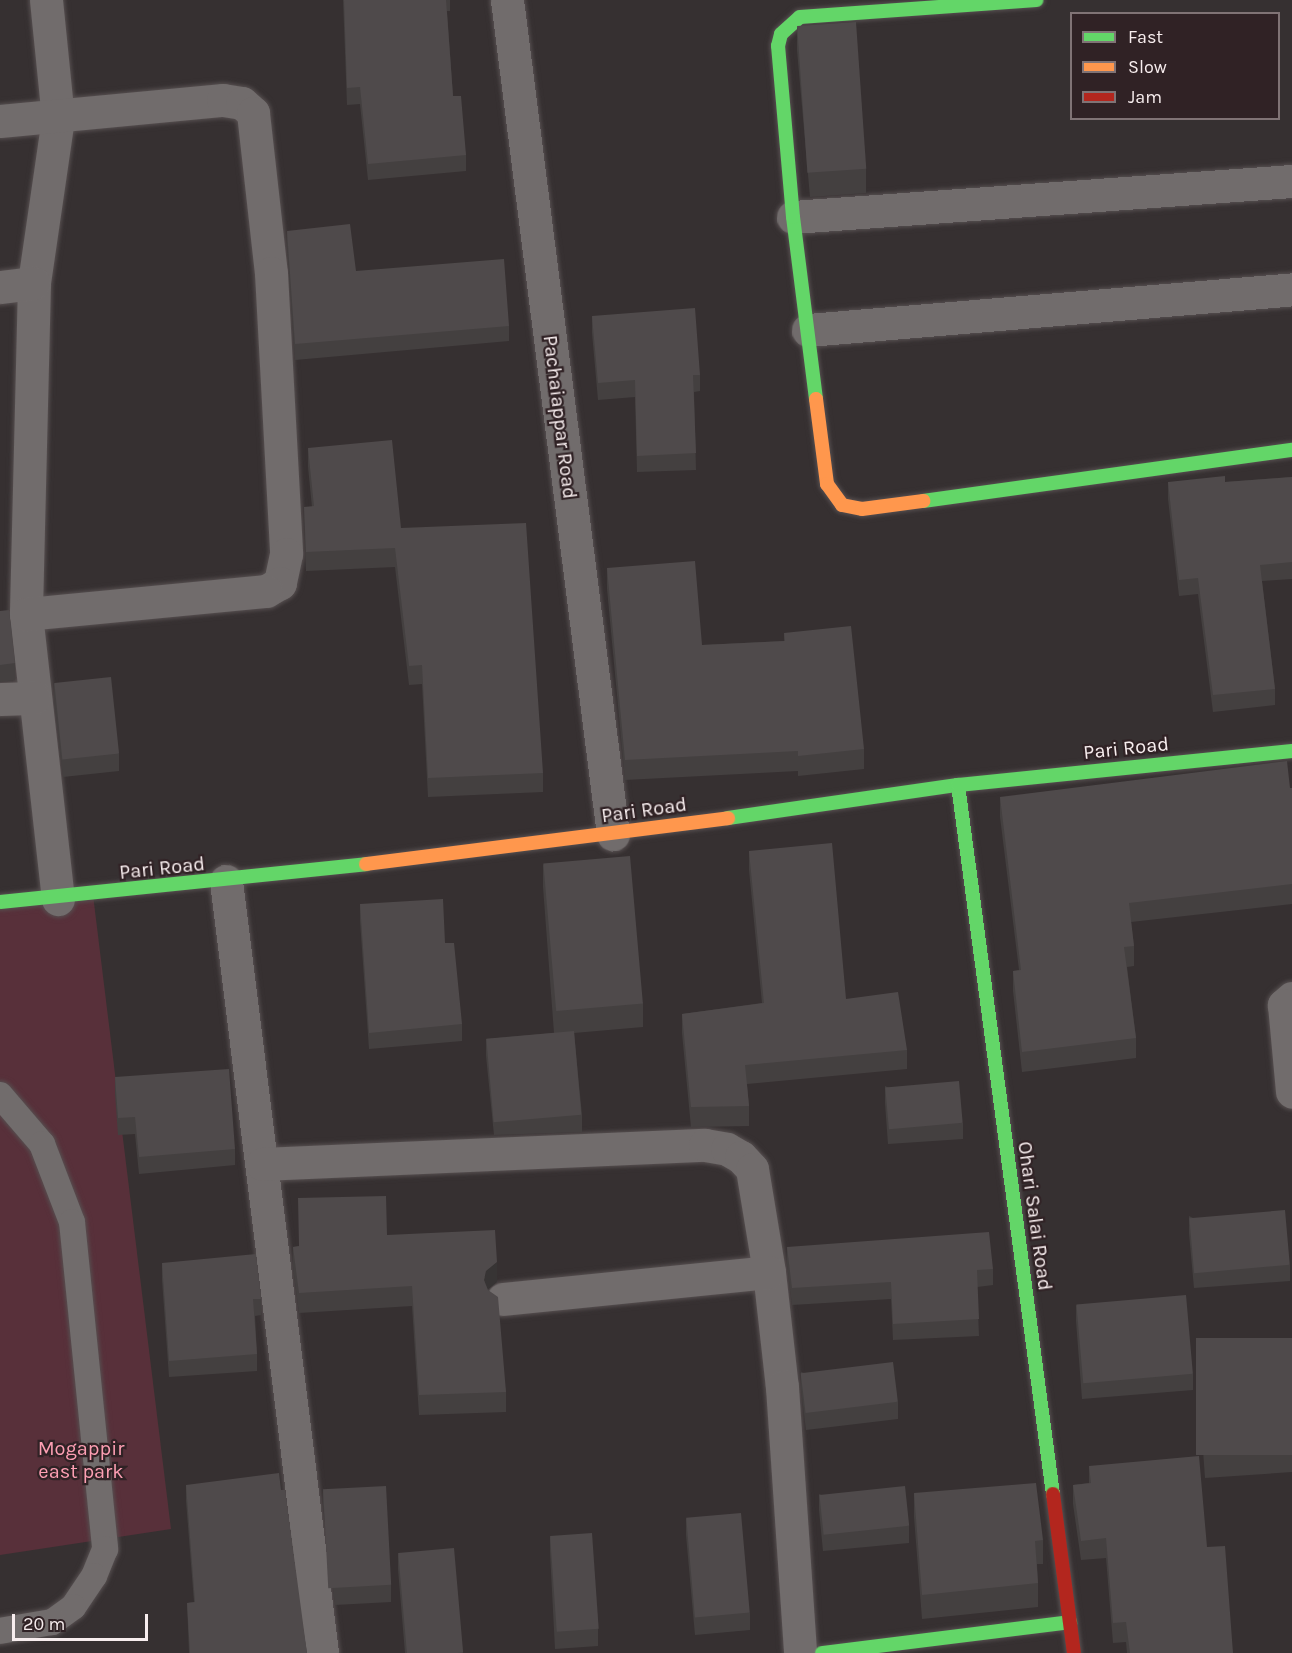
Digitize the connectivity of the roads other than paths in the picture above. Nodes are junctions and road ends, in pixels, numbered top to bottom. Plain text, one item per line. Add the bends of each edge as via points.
1 (46, 0) edge
2 (507, 0) edge
3 (1036, 0) edge
4 (58, 118) junction
5 (0, 121) edge
6 (1292, 181) edge
7 (793, 217) junction
8 (34, 283) junction
9 (0, 287) edge
10 (1292, 289) edge
11 (808, 330) junction
12 (1292, 450) edge
13 (26, 614) junction
14 (34, 698) junction
15 (0, 699) edge
16 (1292, 751) edge
17 (958, 784) junction
18 (613, 834) junction
19 (226, 881) junction
20 (58, 899) junction
21 (0, 902) edge
22 (1292, 998) edge
23 (1292, 1092) edge
24 (0, 1095) edge
25 (262, 1164) junction
26 (769, 1272) junction
27 (503, 1299) dead end
28 (1070, 1622) junction
29 (0, 1631) edge
30 (322, 1653) edge
31 (800, 1653) edge
32 (822, 1653) edge
33 (1074, 1653) edge

1 - 4 street
2 - 18 street, Pachaiappar Road
3 - 7 street via 800,17 789,24 778,46
4 - 5 street
4 - 8 street
4 - 13 street via 223,100 242,103 253,113 271,273 286,554 280,583 266,591
6 - 7 street
7 - 11 street
8 - 9 street
8 - 13 street
10 - 11 street
11 - 12 street via 827,484 842,506 862,508
13 - 14 street
14 - 15 street
14 - 20 street
16 - 17 street, Pari Road
17 - 18 street, Pari Road
17 - 28 street, Ohari Salai Road
18 - 19 street, Pari Road
19 - 20 street, Pari Road
19 - 25 street
20 - 21 street, Pari Road
22 - 23 street via 1284,1005 1284,1017
24 - 29 lane via 42,1144 72,1222 105,1549 94,1576 73,1606 52,1622
25 - 26 street via 705,1145 727,1149 752,1169
25 - 30 street
26 - 27 street
26 - 31 street via 782,1387
28 - 32 street
28 - 33 street, Ohari Salai Road

